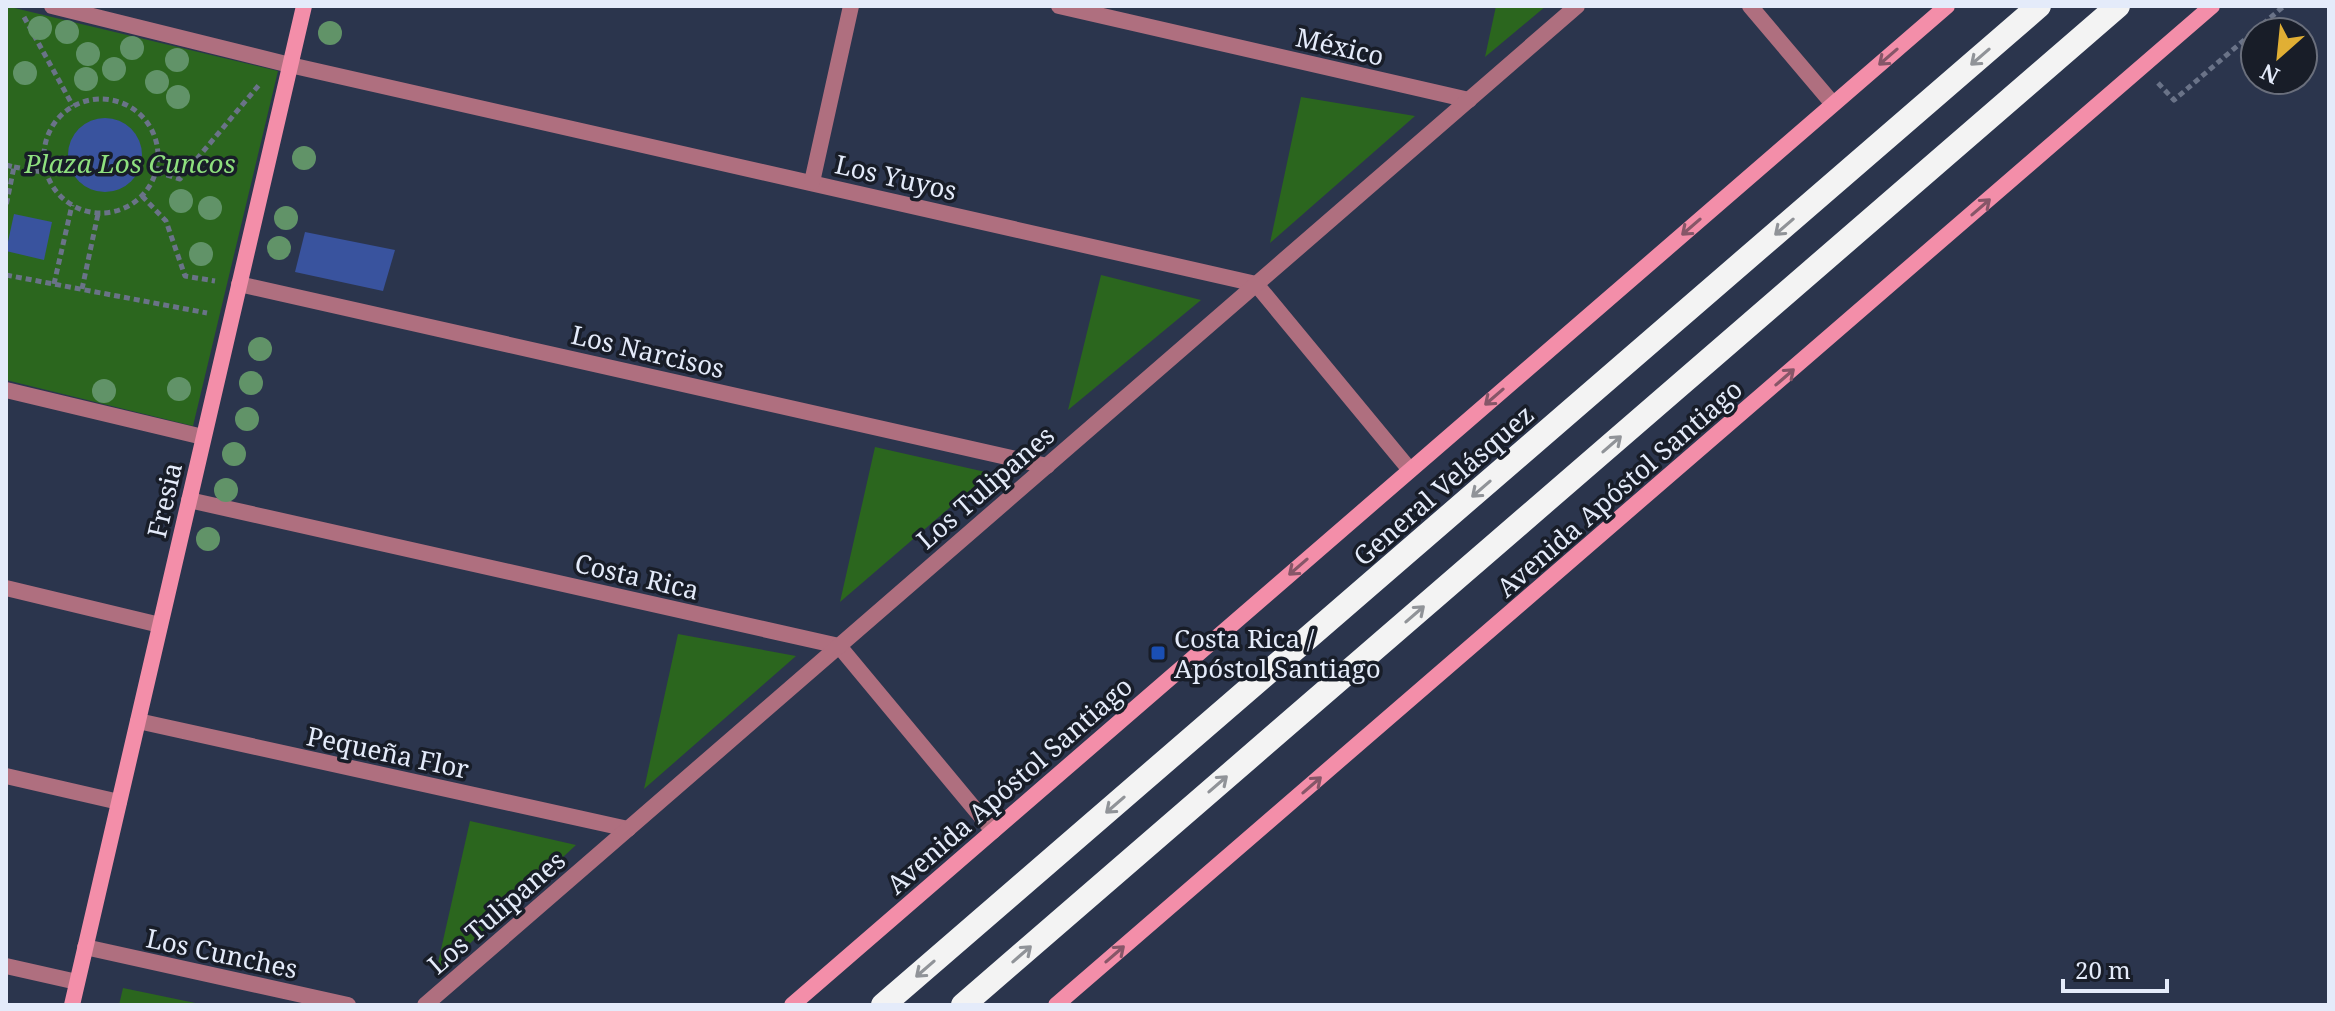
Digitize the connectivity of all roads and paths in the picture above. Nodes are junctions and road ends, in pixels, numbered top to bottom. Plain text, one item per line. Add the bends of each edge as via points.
1 (52, 6) edge
2 (304, 6) edge
3 (851, 6) edge
4 (1059, 6) edge
5 (1577, 6) edge
6 (1750, 6) edge
7 (1947, 6) edge
8 (2039, 6) edge
9 (2118, 6) edge
10 (2212, 6) edge
11 (2284, 6) edge
12 (24, 17) dead end
13 (290, 65) junction
14 (264, 78) dead end
15 (1469, 100) junction
16 (2174, 100) dead end
17 (1833, 104) junction
18 (73, 106) junction
19 (6, 165) edge
20 (14, 167) junction
21 (157, 172) junction
22 (47, 173) junction
23 (812, 182) junction
24 (142, 196) junction
25 (72, 205) junction
26 (6, 206) edge
27 (98, 214) junction
28 (6, 275) edge
29 (216, 281) dead end
30 (54, 284) junction
31 (239, 284) junction
32 (1256, 284) junction
33 (82, 289) junction
34 (208, 313) dead end
35 (6, 390) edge
36 (203, 437) junction
37 (1047, 466) junction
38 (1410, 470) junction
39 (189, 500) junction
40 (6, 588) edge
41 (160, 625) junction
42 (839, 646) junction
43 (138, 721) junction
44 (6, 776) edge
45 (119, 802) junction
46 (628, 829) junction
47 (993, 831) junction
48 (85, 947) junction
49 (6, 966) edge
50 (77, 982) junction
51 (72, 1005) edge
52 (348, 1005) edge
53 (425, 1005) edge
54 (792, 1005) edge
55 (883, 1005) edge
56 (963, 1005) edge
57 (1056, 1005) edge

1 - 13 street, Los Yuyos
2 - 13 street, Fresia
3 - 23 street
4 - 15 street, México
5 - 15 street, Los Tulipanes
6 - 17 street
7 -> 17 street, Avenida Apóstol Santiago
8 -> 55 highway, General Velásquez
56 -> 9 highway
57 -> 10 street, Avenida Apóstol Santiago
11 - 16 path
12 - 18 path
13 - 23 street, Los Yuyos
13 - 31 street, Fresia
14 - 21 path via 180,179
15 - 32 street, Los Tulipanes
17 -> 38 street, Avenida Apóstol Santiago
18 - 21 path via 109,100 143,117 159,152
18 - 22 path via 49,133 44,150
19 - 20 path
20 - 22 path
20 - 26 path
21 - 24 path
22 - 25 path via 52,186
23 - 32 street, Los Yuyos
24 - 27 path via 118,212
24 - 29 path via 166,221 185,276
25 - 27 path
25 - 30 path
27 - 33 path
28 - 30 path
30 - 33 path
31 - 36 street, Fresia
31 - 37 street, Los Narcisos
32 - 37 street, Los Tulipanes
32 - 38 street
33 - 34 path
35 - 36 street
36 - 39 street, Fresia
37 - 42 street, Los Tulipanes
38 -> 47 street, Avenida Apóstol Santiago
39 - 41 street, Fresia
39 - 42 street, Costa Rica
40 - 41 street
41 - 43 street, Fresia
42 - 46 street, Los Tulipanes
42 - 47 street
43 - 45 street, Fresia
43 - 46 street, Pequeña Flor
44 - 45 street
45 - 48 street, Fresia
46 - 53 street, Los Tulipanes
47 - 54 street, Avenida Apóstol Santiago
48 - 50 street, Fresia
48 - 52 street, Los Cunches
49 - 50 street
50 - 51 street, Fresia

